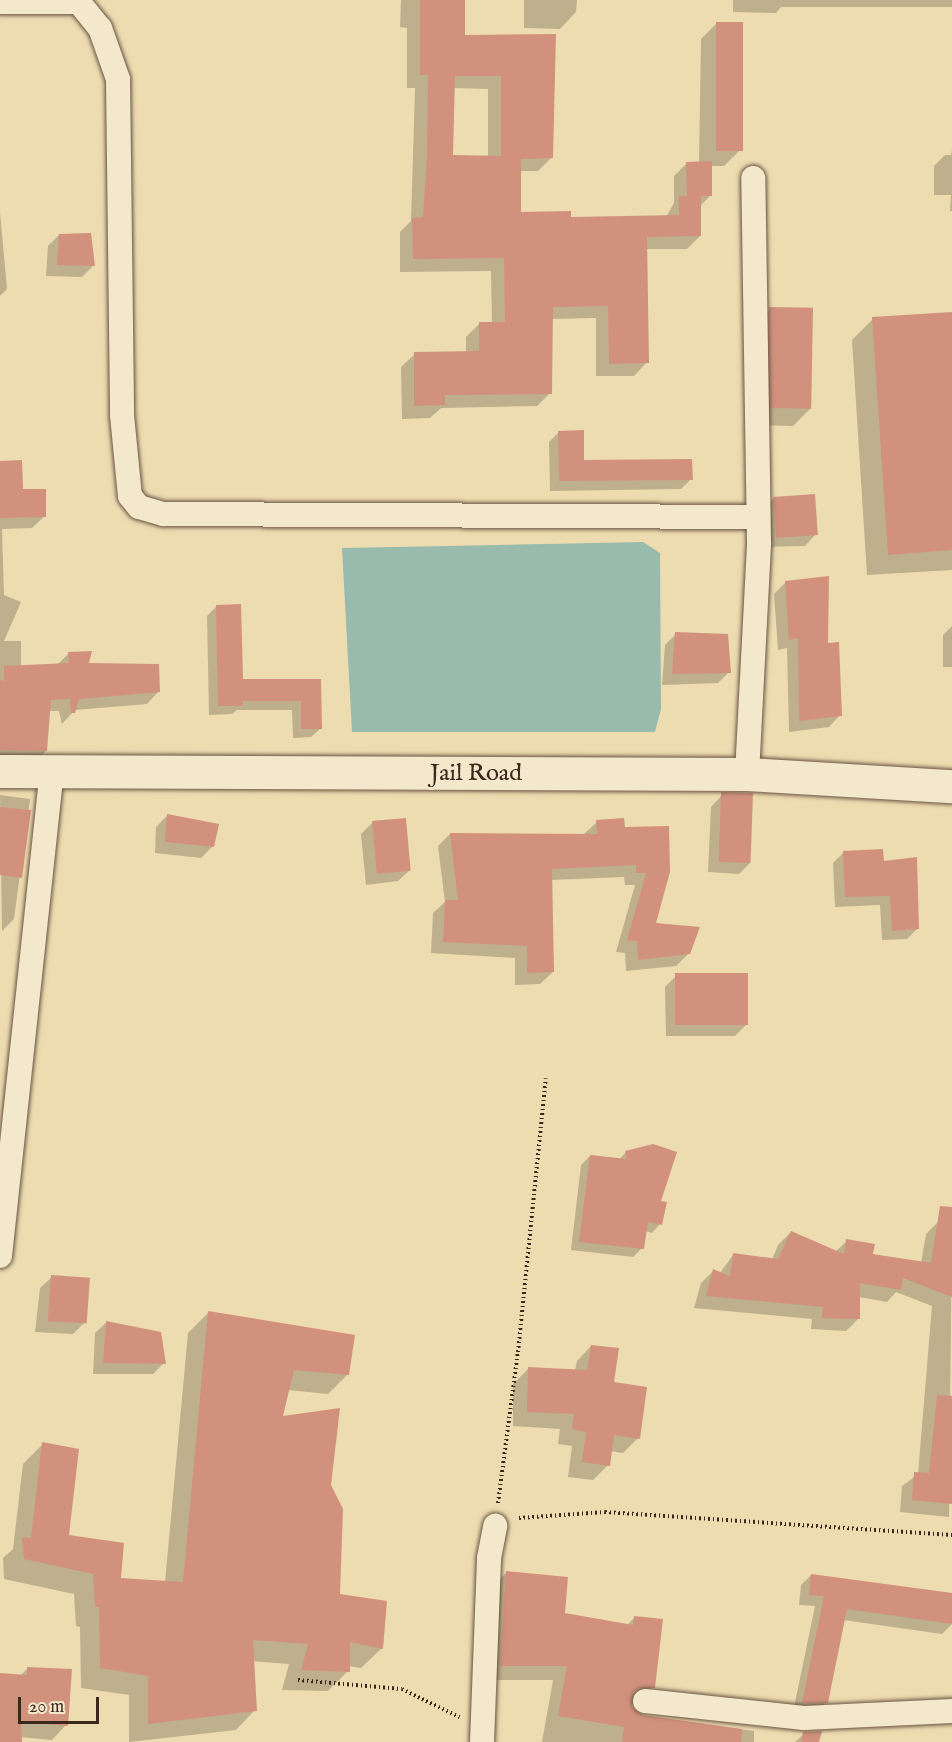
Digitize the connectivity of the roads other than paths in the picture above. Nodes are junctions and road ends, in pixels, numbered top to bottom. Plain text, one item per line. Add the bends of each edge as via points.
1 (78, 1) edge
2 (0, 2) edge
3 (753, 178) dead end
4 (758, 517) junction
5 (0, 771) edge
6 (52, 771) junction
7 (747, 774) junction
8 (952, 786) edge
9 (0, 1256) edge
10 (495, 1526) road end
11 (645, 1701) dead end
12 (952, 1711) edge
13 (482, 1737) edge

1 - 2 street
1 - 4 street via 100,28 118,79 122,415 130,496 140,507 164,514
3 - 4 street
4 - 7 street
5 - 6 street, Jail Road
6 - 7 street, Jail Road
6 - 9 street
7 - 8 street, Jail Road
10 - 13 street via 489,1558
11 - 12 street via 812,1718

